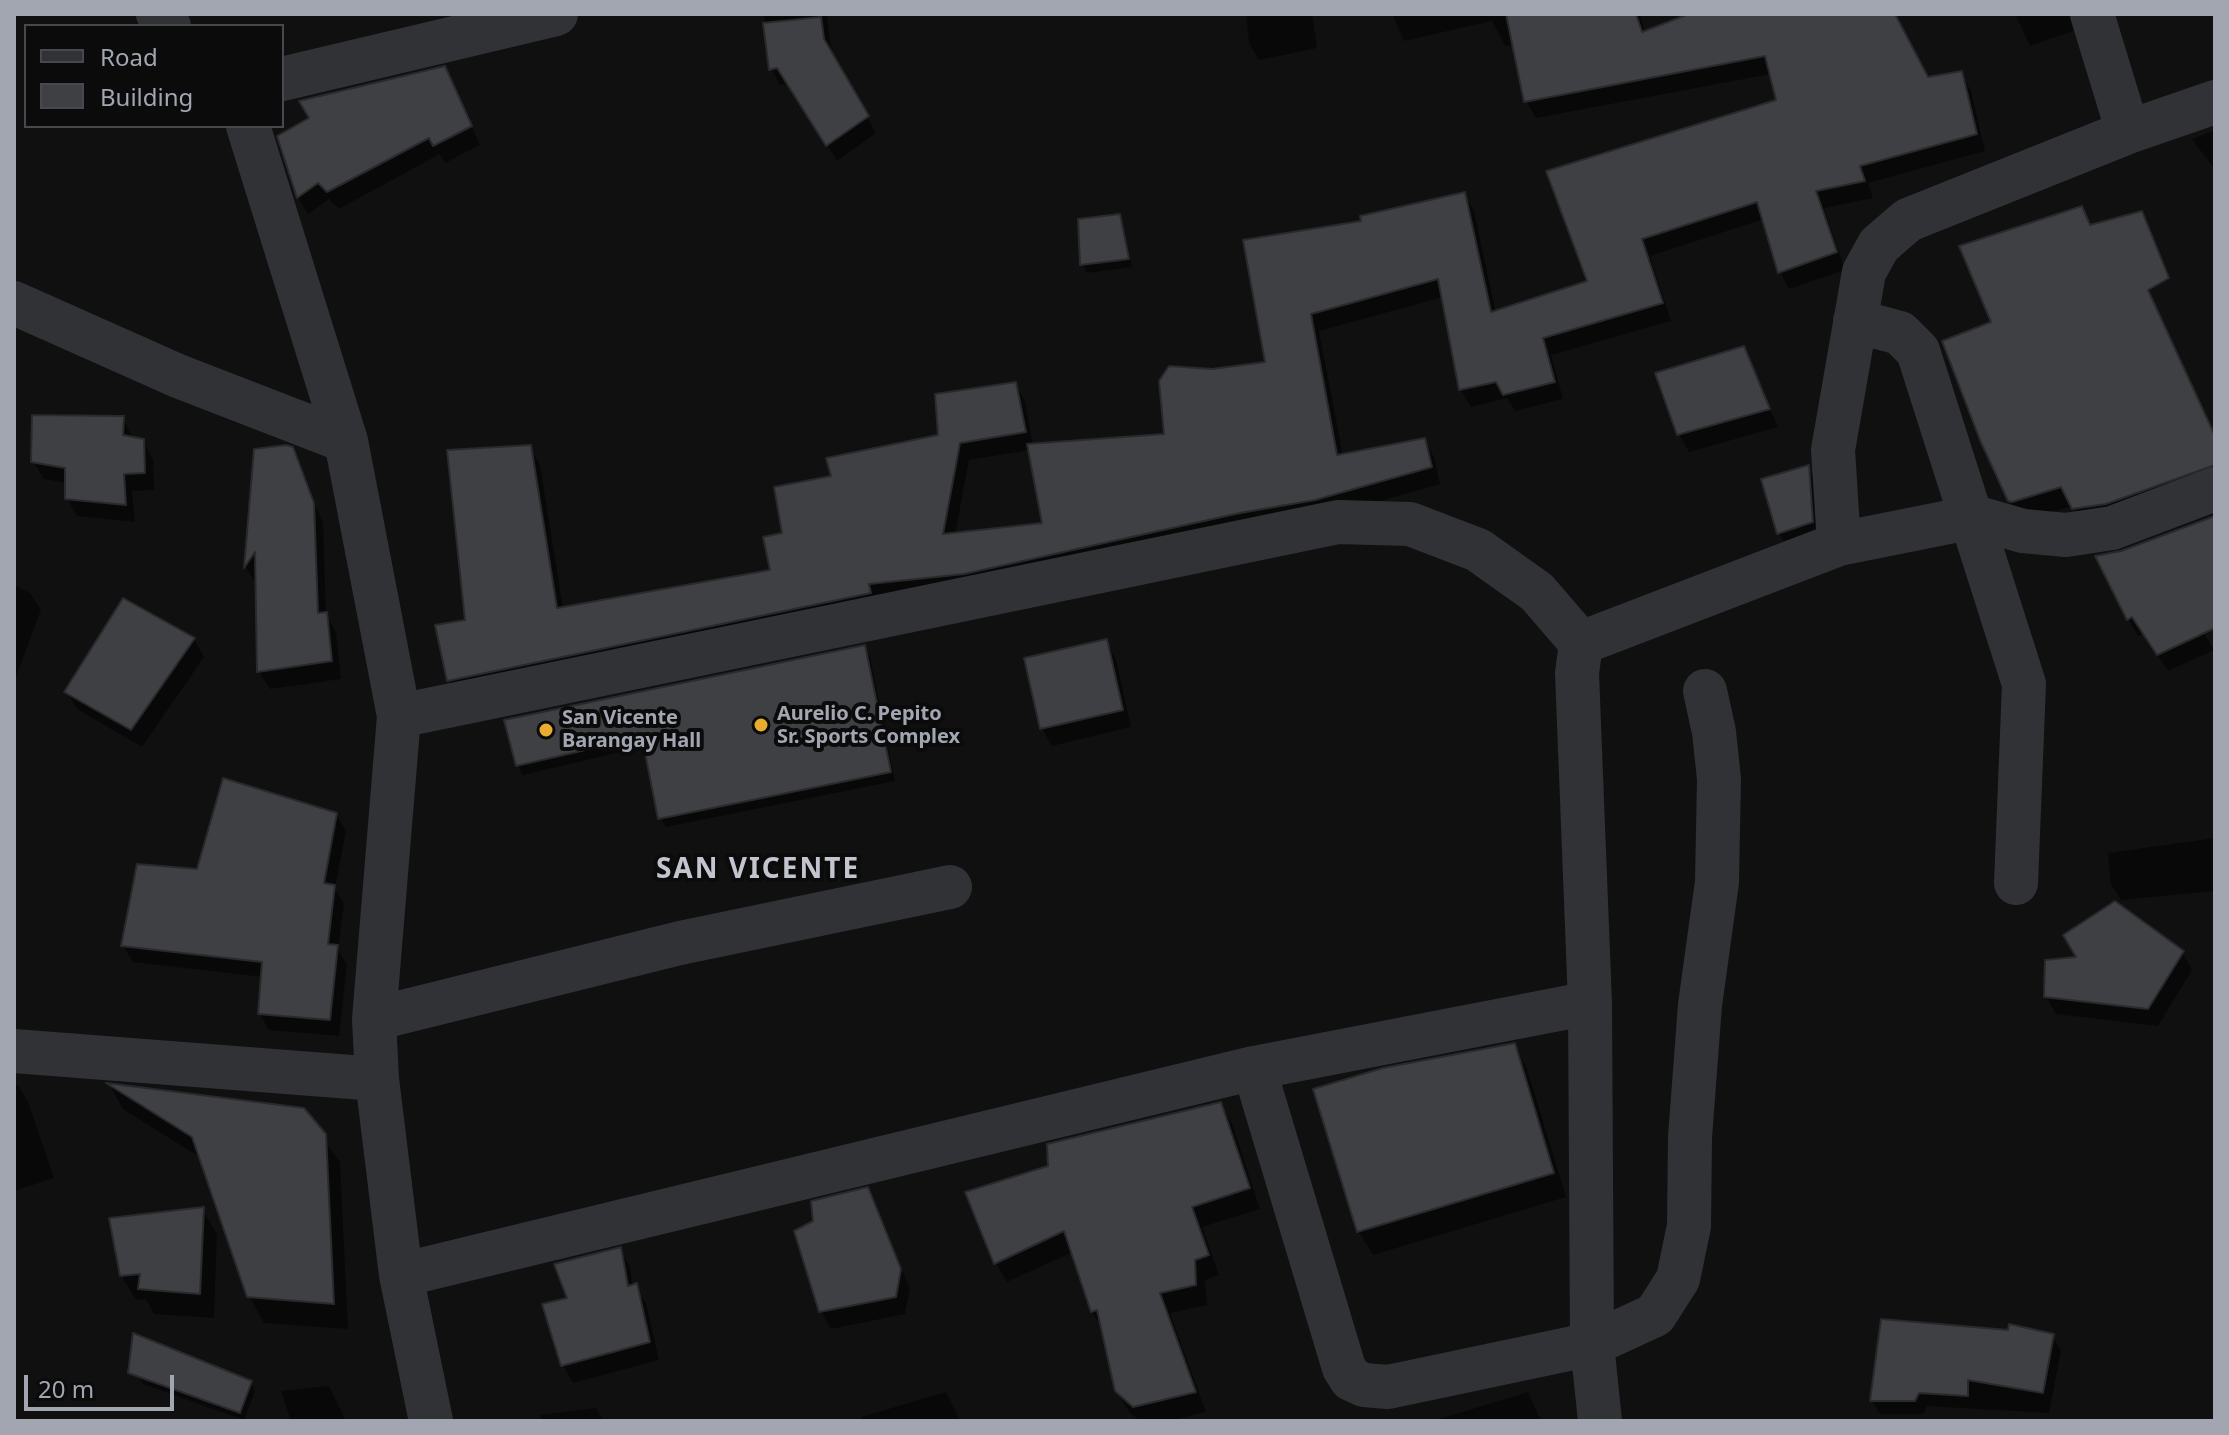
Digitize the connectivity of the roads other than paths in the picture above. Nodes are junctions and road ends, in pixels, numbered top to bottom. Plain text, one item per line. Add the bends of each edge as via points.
1 (556, 14) edge
2 (2092, 14) edge
3 (284, 79) edge
4 (2215, 102) edge
5 (249, 128) edge
6 (2128, 132) junction
7 (14, 303) edge
8 (1855, 321) junction
9 (346, 441) junction
10 (2215, 489) edge
11 (1974, 517) junction
12 (1839, 544) junction
13 (1581, 643) junction
14 (1705, 691) dead end
15 (399, 716) junction
16 (2016, 883) dead end
17 (950, 887) dead end
18 (1590, 1003) junction
19 (374, 1019) junction
20 (14, 1051) edge
21 (1254, 1068) junction
22 (377, 1079) junction
23 (401, 1275) junction
24 (1592, 1344) junction
25 (431, 1421) edge
26 (1600, 1421) edge

1 - 3 street
2 - 6 street
4 - 6 street
5 - 9 street
6 - 8 street via 1908,220 1879,245 1864,272
7 - 9 street via 178,376
8 - 11 street via 1900,333 1918,351
8 - 12 street via 1833,450
9 - 15 street
10 - 11 street via 2112,528 2066,535 2023,531
11 - 12 street
11 - 16 street via 2024,684
12 - 13 street
13 - 15 street via 1537,592 1478,550 1410,524 1338,522
13 - 18 street via 1577,673
14 - 24 street via 1719,779 1717,882 1698,1034 1689,1226 1678,1279 1655,1315
15 - 19 street
17 - 19 street via 680,943
18 - 21 street
18 - 24 street
19 - 22 street
20 - 22 street
21 - 23 street
21 - 24 street via 1351,1379 1388,1387
22 - 23 street
23 - 25 street
24 - 26 street

